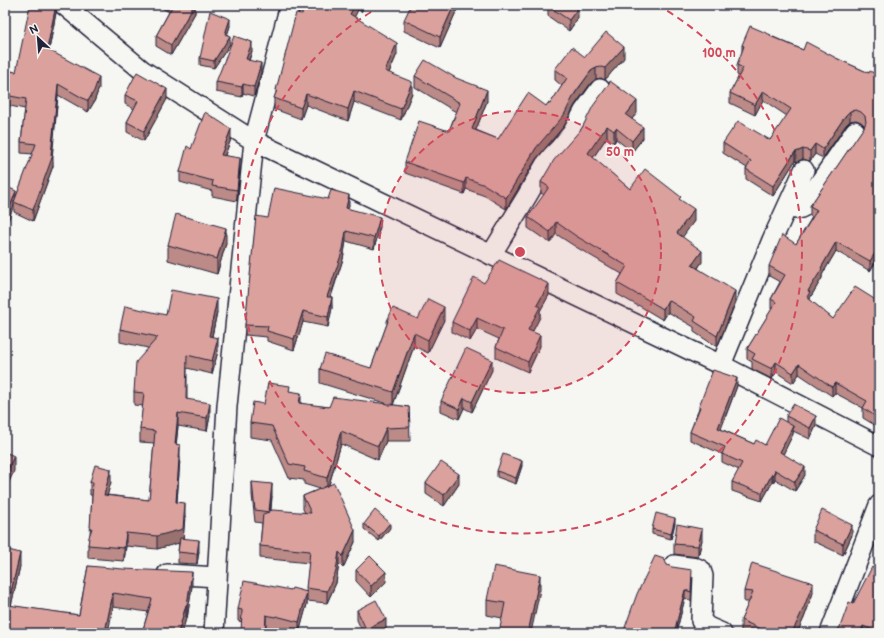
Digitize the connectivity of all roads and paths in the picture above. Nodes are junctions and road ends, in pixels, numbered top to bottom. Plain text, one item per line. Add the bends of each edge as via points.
1 (64, 5) edge
2 (290, 5) edge
3 (600, 89) dead end
4 (855, 131) dead end
5 (254, 141) junction
6 (804, 170) dead end
7 (788, 205) junction
8 (490, 255) junction
9 (721, 365) junction
10 (879, 446) edge
11 (879, 505) edge
12 (674, 565) dead end
13 (154, 573) edge
14 (217, 577) junction
15 (214, 633) edge
16 (722, 633) edge
17 (830, 633) edge

1 - 5 street via 142,70
2 - 5 street
3 - 8 street via 584,110 573,132 544,165
4 - 7 street via 804,207 795,209
5 - 8 street
5 - 14 street via 227,406
6 - 7 street
7 - 9 street
8 - 9 street
9 - 10 street
11 - 17 street
12 - 16 street via 701,570 703,576 700,619 708,628
13 - 14 street
14 - 15 street

